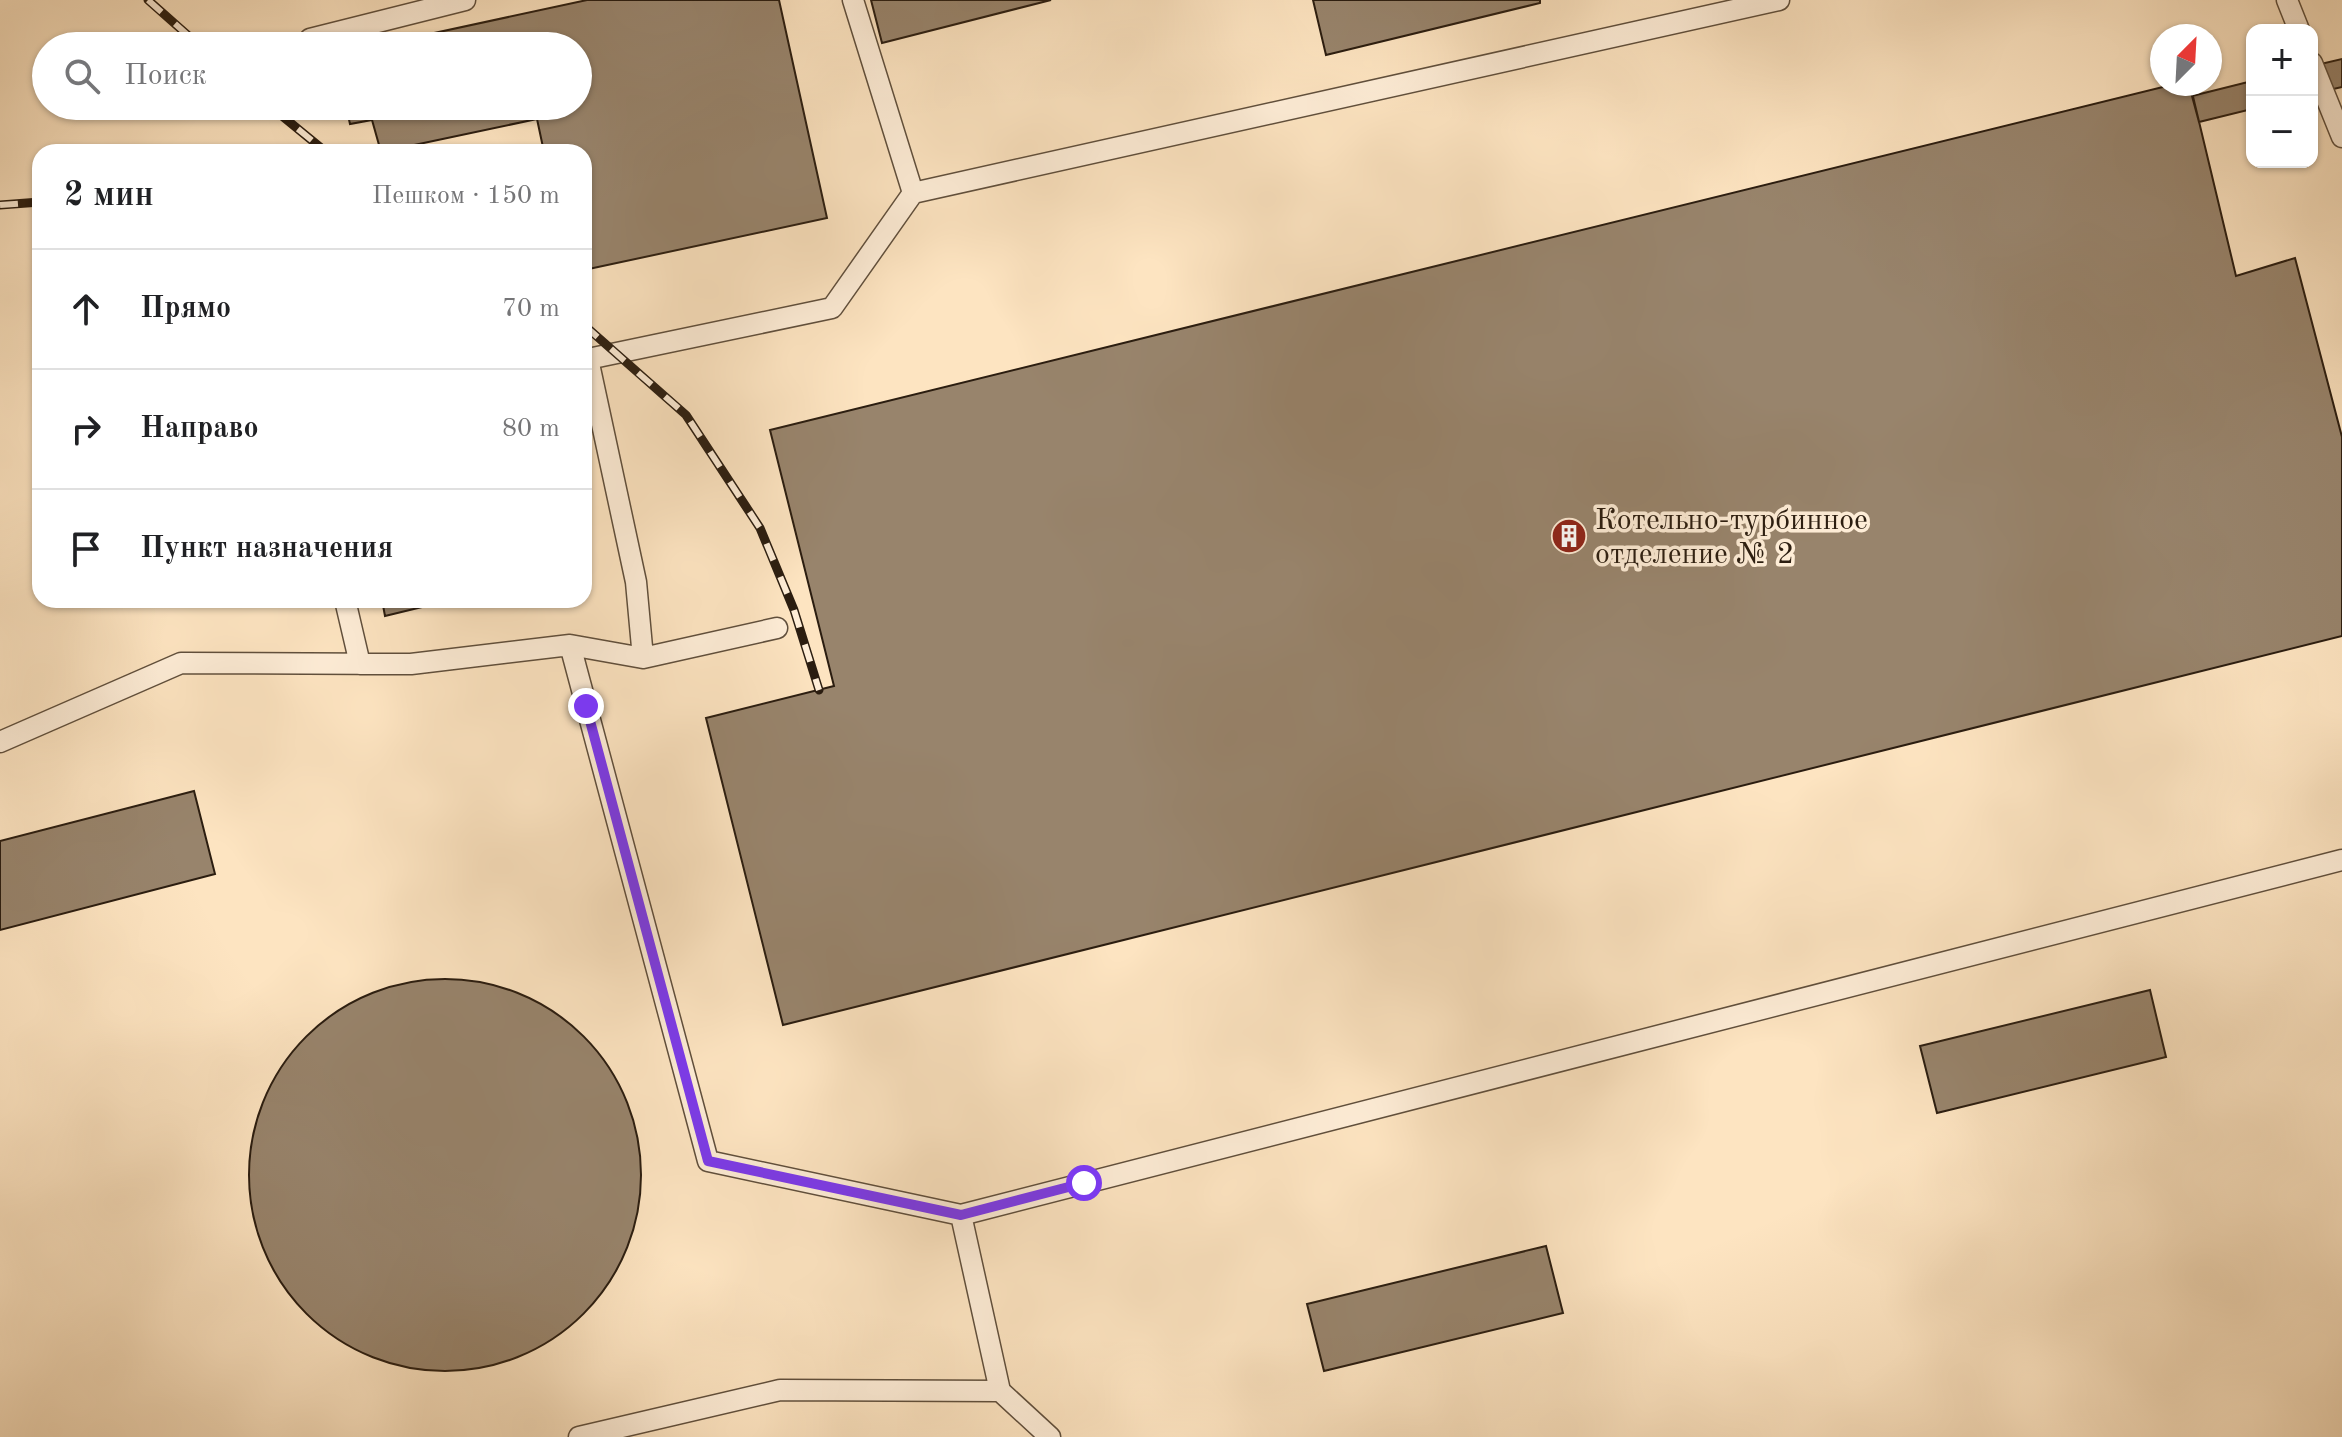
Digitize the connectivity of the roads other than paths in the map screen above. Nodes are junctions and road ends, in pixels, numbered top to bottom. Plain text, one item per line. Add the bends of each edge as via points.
1 (465, 0) edge
2 (853, 0) edge
3 (1779, 0) edge
4 (2287, 0) edge
5 (2297, 24) edge
6 (338, 32) edge
7 (2318, 78) edge
8 (2342, 137) edge
9 (913, 193) junction
10 (592, 357) edge
11 (592, 385) edge
12 (347, 608) edge
13 (777, 628) dead end
14 (570, 645) junction
15 (643, 658) junction
16 (360, 664) junction
17 (0, 742) edge
18 (2342, 860) edge
19 (961, 1215) junction
20 (1000, 1391) junction
21 (579, 1437) edge
22 (1050, 1437) edge

1 - 6 lane
2 - 9 lane
3 - 9 lane
4 - 5 lane
7 - 8 lane
9 - 10 lane via 832,308
11 - 15 lane via 636,582
12 - 16 lane
13 - 15 lane
14 - 15 lane
14 - 16 lane via 411,664
14 - 19 lane via 708,1161
16 - 17 lane via 181,663
18 - 19 lane
19 - 20 lane
20 - 21 lane via 780,1390
20 - 22 lane

